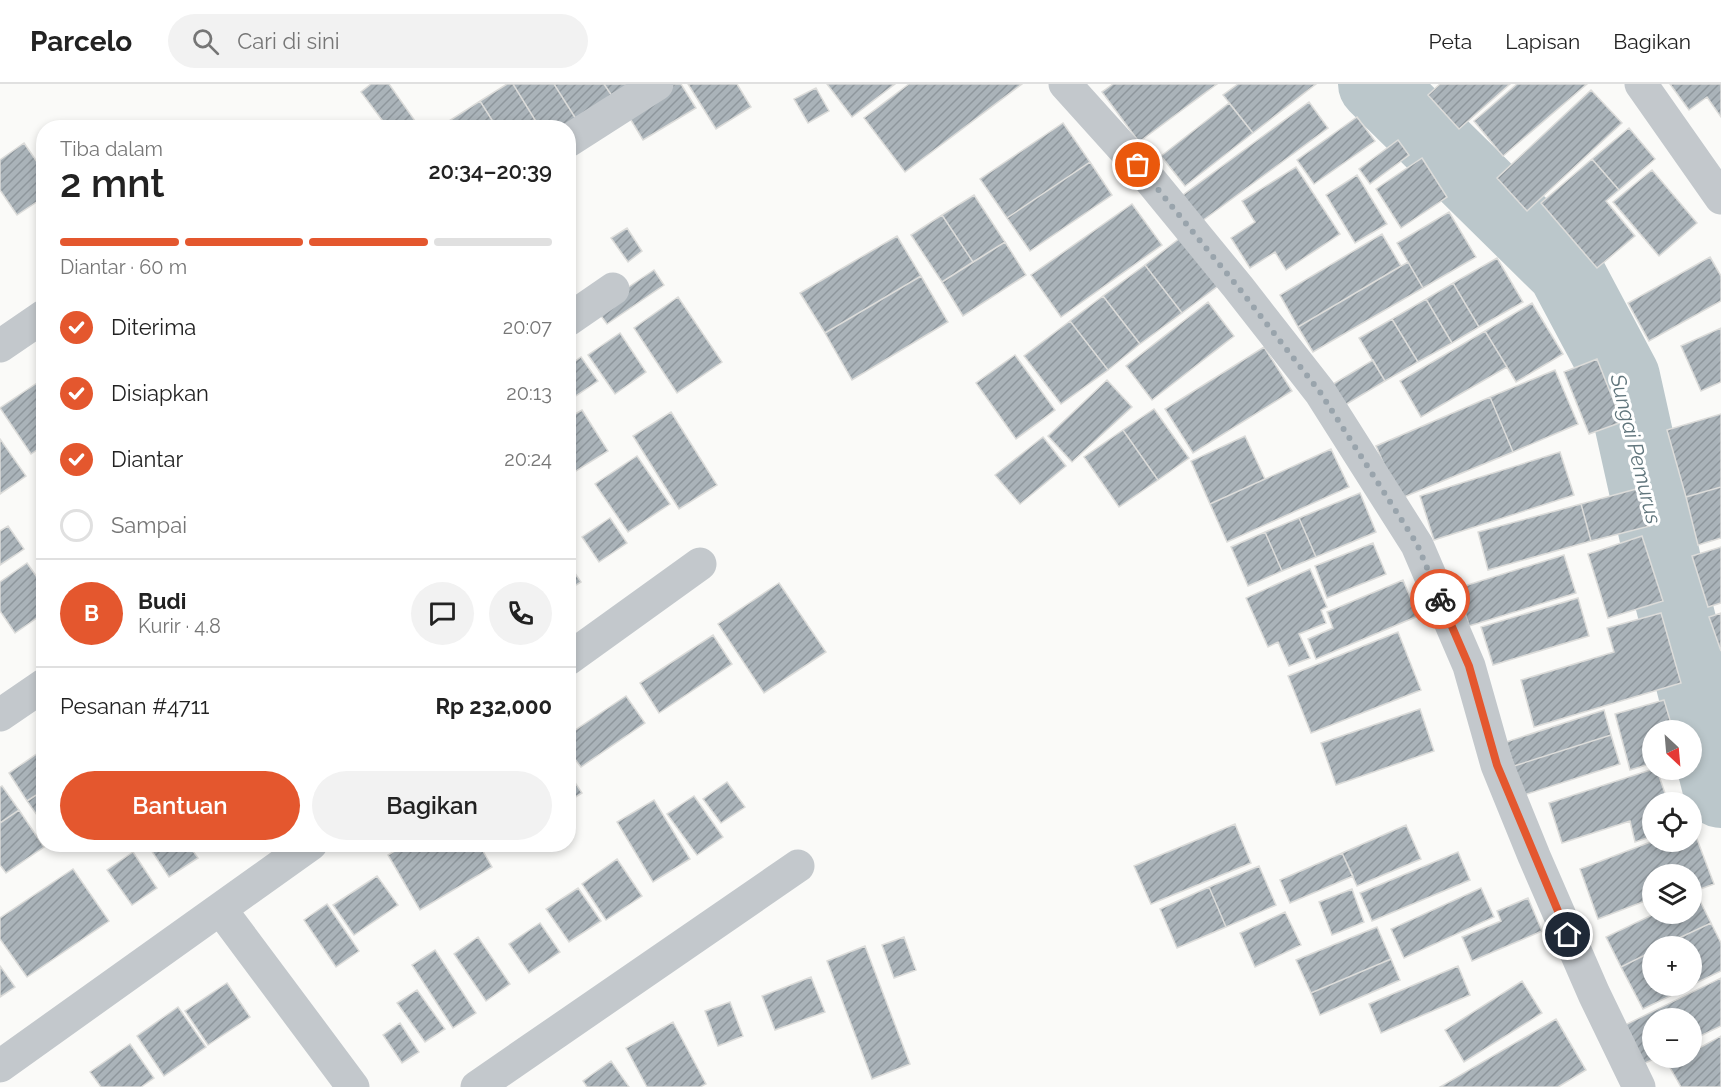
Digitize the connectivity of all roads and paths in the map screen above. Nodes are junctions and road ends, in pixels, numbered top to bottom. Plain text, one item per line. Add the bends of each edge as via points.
1 (657, 84) edge
2 (1065, 84) edge
3 (1641, 84) edge
4 (576, 136) edge
5 (1721, 198) edge
6 (613, 289) dead end
7 (576, 314) edge
8 (36, 321) edge
9 (0, 346) edge
10 (700, 564) dead end
11 (576, 653) edge
12 (36, 690) edge
13 (0, 715) edge
14 (300, 852) edge
15 (798, 866) dead end
16 (220, 910) junction
17 (0, 1065) edge
18 (353, 1087) edge
19 (477, 1087) edge
20 (1639, 1087) edge

1 - 4 street
2 - 20 street via 1138,165 1320,392 1417,544 1469,666 1497,765 1521,826
3 - 5 street
6 - 7 street
8 - 9 street
10 - 11 street
12 - 13 street
14 - 16 street
15 - 19 street
16 - 17 street
16 - 18 street

